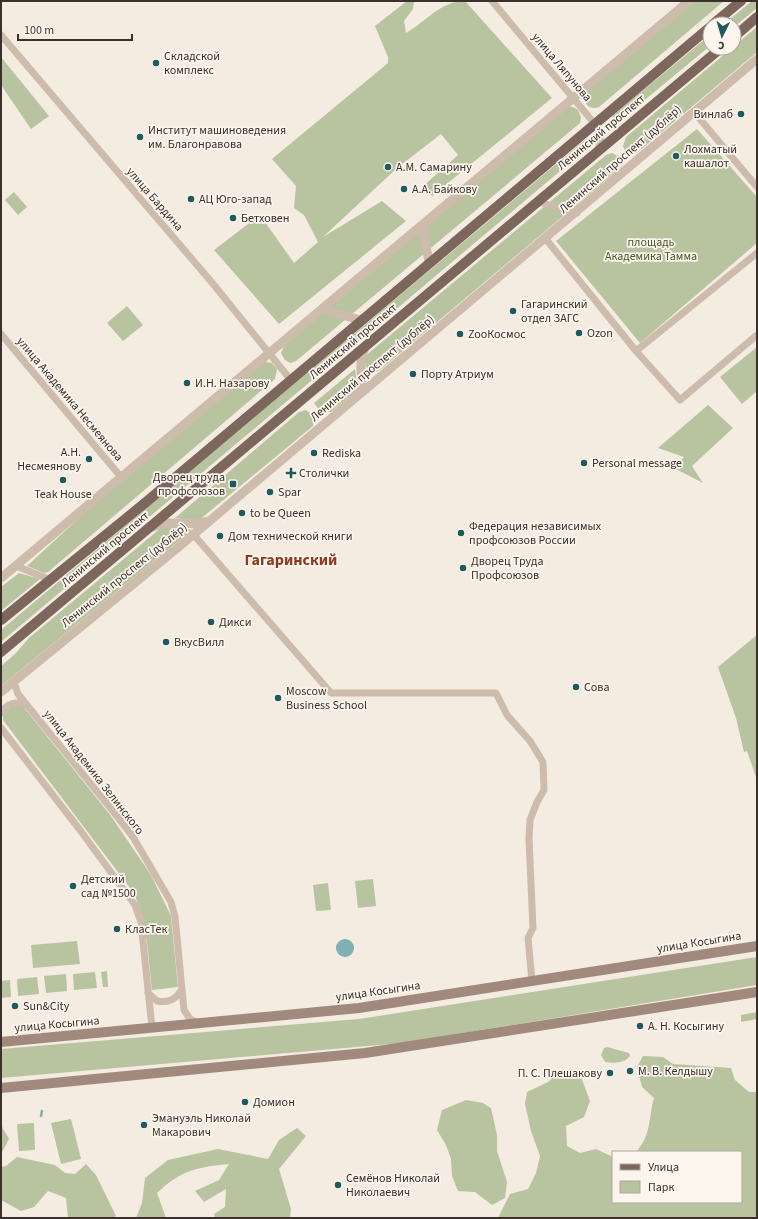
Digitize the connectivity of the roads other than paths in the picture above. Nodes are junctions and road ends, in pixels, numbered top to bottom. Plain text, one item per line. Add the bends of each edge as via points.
1 (492, 1) edge
2 (689, 1) edge
3 (740, 1) edge
4 (722, 16) edge
5 (757, 17) edge
6 (742, 30) edge
7 (702, 34) edge
8 (1, 35) edge
9 (711, 56) edge
10 (757, 59) edge
11 (573, 98) junction
12 (694, 112) junction
13 (594, 124) junction
14 (597, 152) junction
15 (757, 187) edge
16 (538, 202) junction
17 (577, 213) junction
18 (422, 225) junction
19 (545, 238) junction
20 (757, 253) edge
21 (429, 262) junction
22 (322, 309) junction
23 (360, 320) junction
24 (1, 334) edge
25 (757, 335) edge
26 (365, 348) junction
27 (636, 351) junction
28 (270, 353) junction
29 (290, 379) junction
30 (357, 396) junction
31 (121, 477) junction
32 (210, 520) junction
33 (151, 528) junction
34 (193, 534) junction
35 (16, 566) junction
36 (1, 578) edge
37 (51, 580) junction
38 (1, 620) edge
39 (1, 652) edge
40 (14, 682) junction
41 (1, 692) edge
42 (27, 705) junction
43 (1, 713) edge
44 (1, 728) edge
45 (757, 946) edge
46 (532, 981) junction
47 (182, 989) junction
48 (757, 992) edge
49 (148, 993) junction
50 (199, 1023) junction
51 (152, 1028) junction
52 (1, 1042) edge
53 (1, 1088) edge

1 - 11 street, улица Ляпунова
2 - 11 street
3 - 4 main road
5 - 6 main road
7 - 13 main road, Ленинский проспект
8 - 28 street, улица Бардина
9 - 14 main road, Ленинский проспект
10 - 12 street, Ленинский проспект (дублёр)
11 - 13 street, улица Ляпунова
11 - 18 street
12 - 15 street
12 - 17 street, Ленинский проспект (дублёр)
13 - 14 street, улица Ляпунова via 601,135
13 - 21 main road, Ленинский проспект
14 - 16 main road, Ленинский проспект
16 - 17 street
16 - 26 main road, Ленинский проспект
17 - 19 street, Ленинский проспект (дублёр)
18 - 21 street
18 - 22 street
19 - 27 street
19 - 30 street, Ленинский проспект (дублёр)
20 - 27 street
21 - 23 main road, Ленинский проспект
22 - 23 street
22 - 28 street
23 - 29 main road, Ленинский проспект
24 - 31 street, улица Академика Несмеянова
25 - 27 street via 680,400
26 - 30 street via 361,358 362,384
26 - 33 main road, Ленинский проспект
28 - 29 street, улица Бардина
28 - 31 street
29 - 37 main road, Ленинский проспект
30 - 32 street, Ленинский проспект (дублёр)
31 - 35 street
32 - 33 street via 198,523 164,523
32 - 34 street, Ленинский проспект (дублёр)
33 - 39 main road, Ленинский проспект
34 - 40 street, Ленинский проспект (дублёр)
34 - 46 street via 332,693 496,693 507,715 530,741 543,762 544,790 530,820 529,839 533,928 528,938
35 - 36 street
35 - 37 street
37 - 38 main road, Ленинский проспект
40 - 41 street, Ленинский проспект (дублёр)
40 - 42 street, улица Академика Зелинского via 16,691
42 - 43 street, улица Академика Зелинского via 21,702 14,703
42 - 47 street, улица Академика Зелинского via 116,814 157,877 174,909
44 - 49 street via 135,905 141,922
45 - 46 main road, улица Косыгина
46 - 50 main road, улица Косыгина via 359,1008
47 - 49 street via 171,1001 157,1001
47 - 50 street, улица Академика Зелинского via 186,1016
48 - 53 main road via 365,1053
49 - 51 street
50 - 51 main road, улица Косыгина
51 - 52 main road, улица Косыгина

